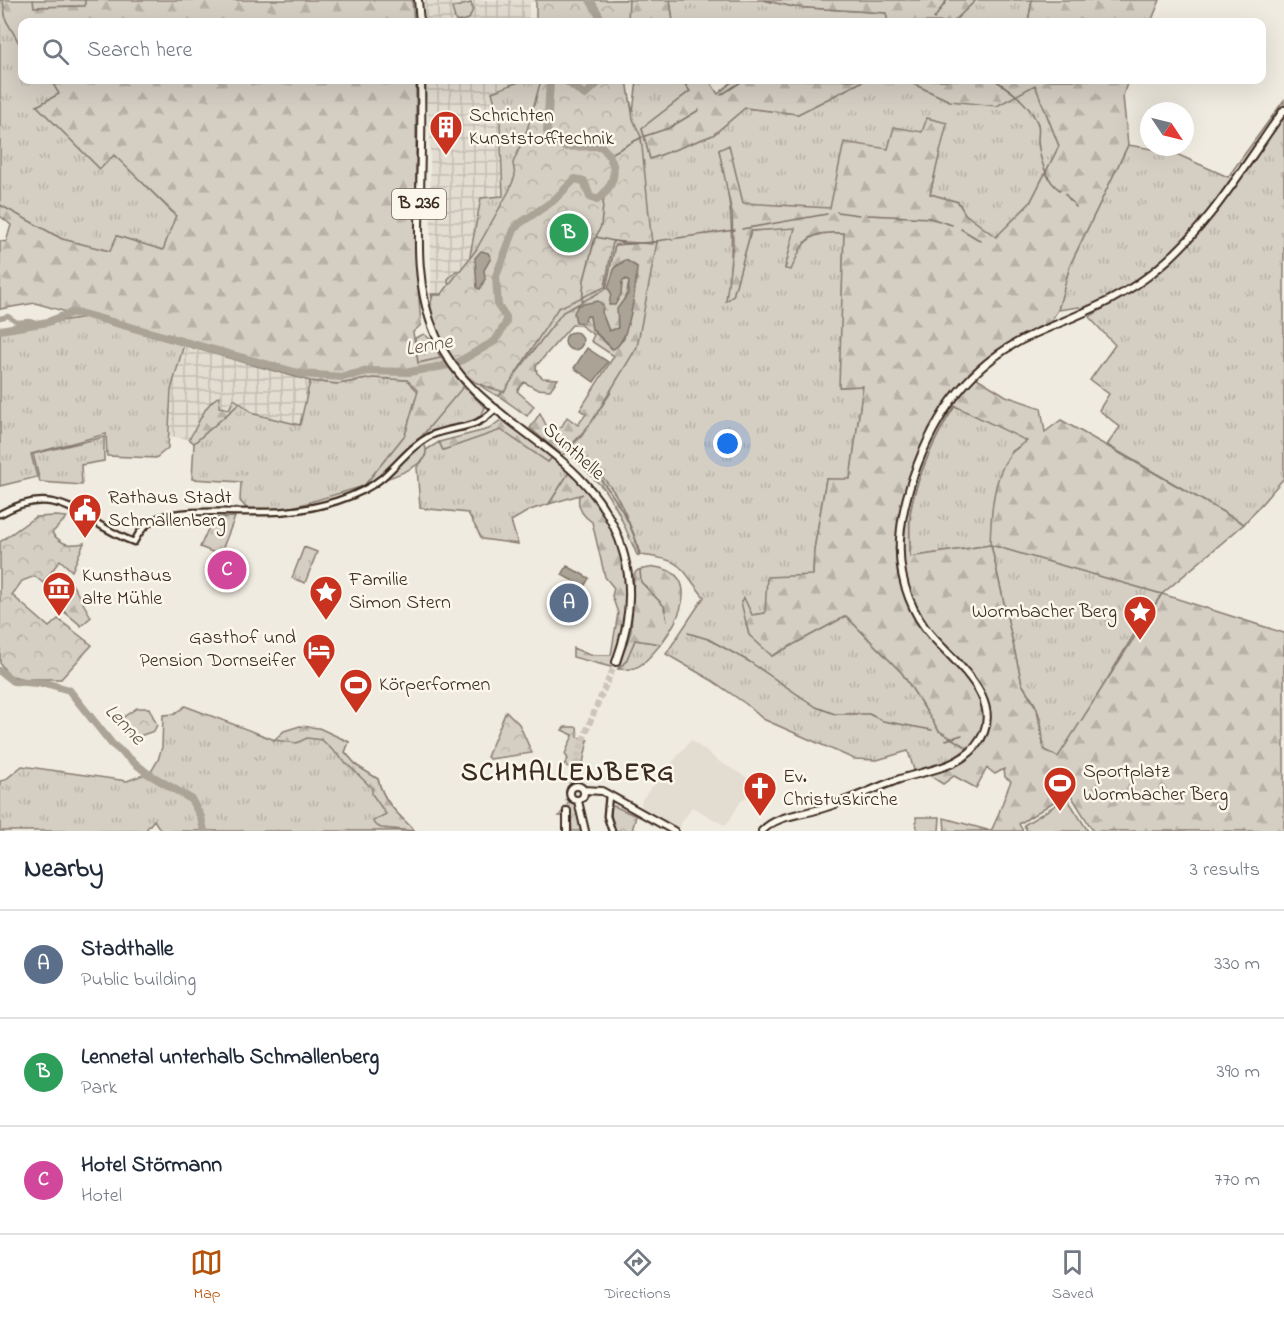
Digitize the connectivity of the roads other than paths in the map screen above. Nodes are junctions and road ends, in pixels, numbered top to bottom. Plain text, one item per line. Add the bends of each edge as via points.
1 (418, 0) edge
2 (420, 18) edge
3 (421, 84) edge
4 (1284, 110) edge
5 (496, 408) junction
6 (0, 514) edge
7 (616, 662) tunnel mouth
8 (584, 790) junction
9 (609, 795) junction
10 (578, 801) junction
11 (567, 811) tunnel mouth
12 (567, 831) edge
13 (585, 831) edge
14 (612, 831) edge
15 (674, 831) edge
16 (762, 831) edge

1 - 2 main road
3 - 5 main road, B 236 via 422,290 432,327 451,362
4 - 16 main road via 1200,226 1171,258 1124,293 993,358 948,402 921,457 902,518 900,557 908,595 926,629 981,693 986,712 982,734 972,750 953,762 819,810 774,821
5 - 6 street via 478,424 422,441 379,481 357,492 289,511 165,516 146,525 134,542 79,510 54,502 31,501
5 - 7 main road, Sunthelle / B 236 via 569,465 613,522 627,565 629,590 628,619
8 - 9 main road
8 - 10 main road via 584,797
8 - 10 main road via 576,786 571,790 571,797
9 - 14 street via 607,816
9 - 15 main road
10 - 13 main road
11 - 12 main road

